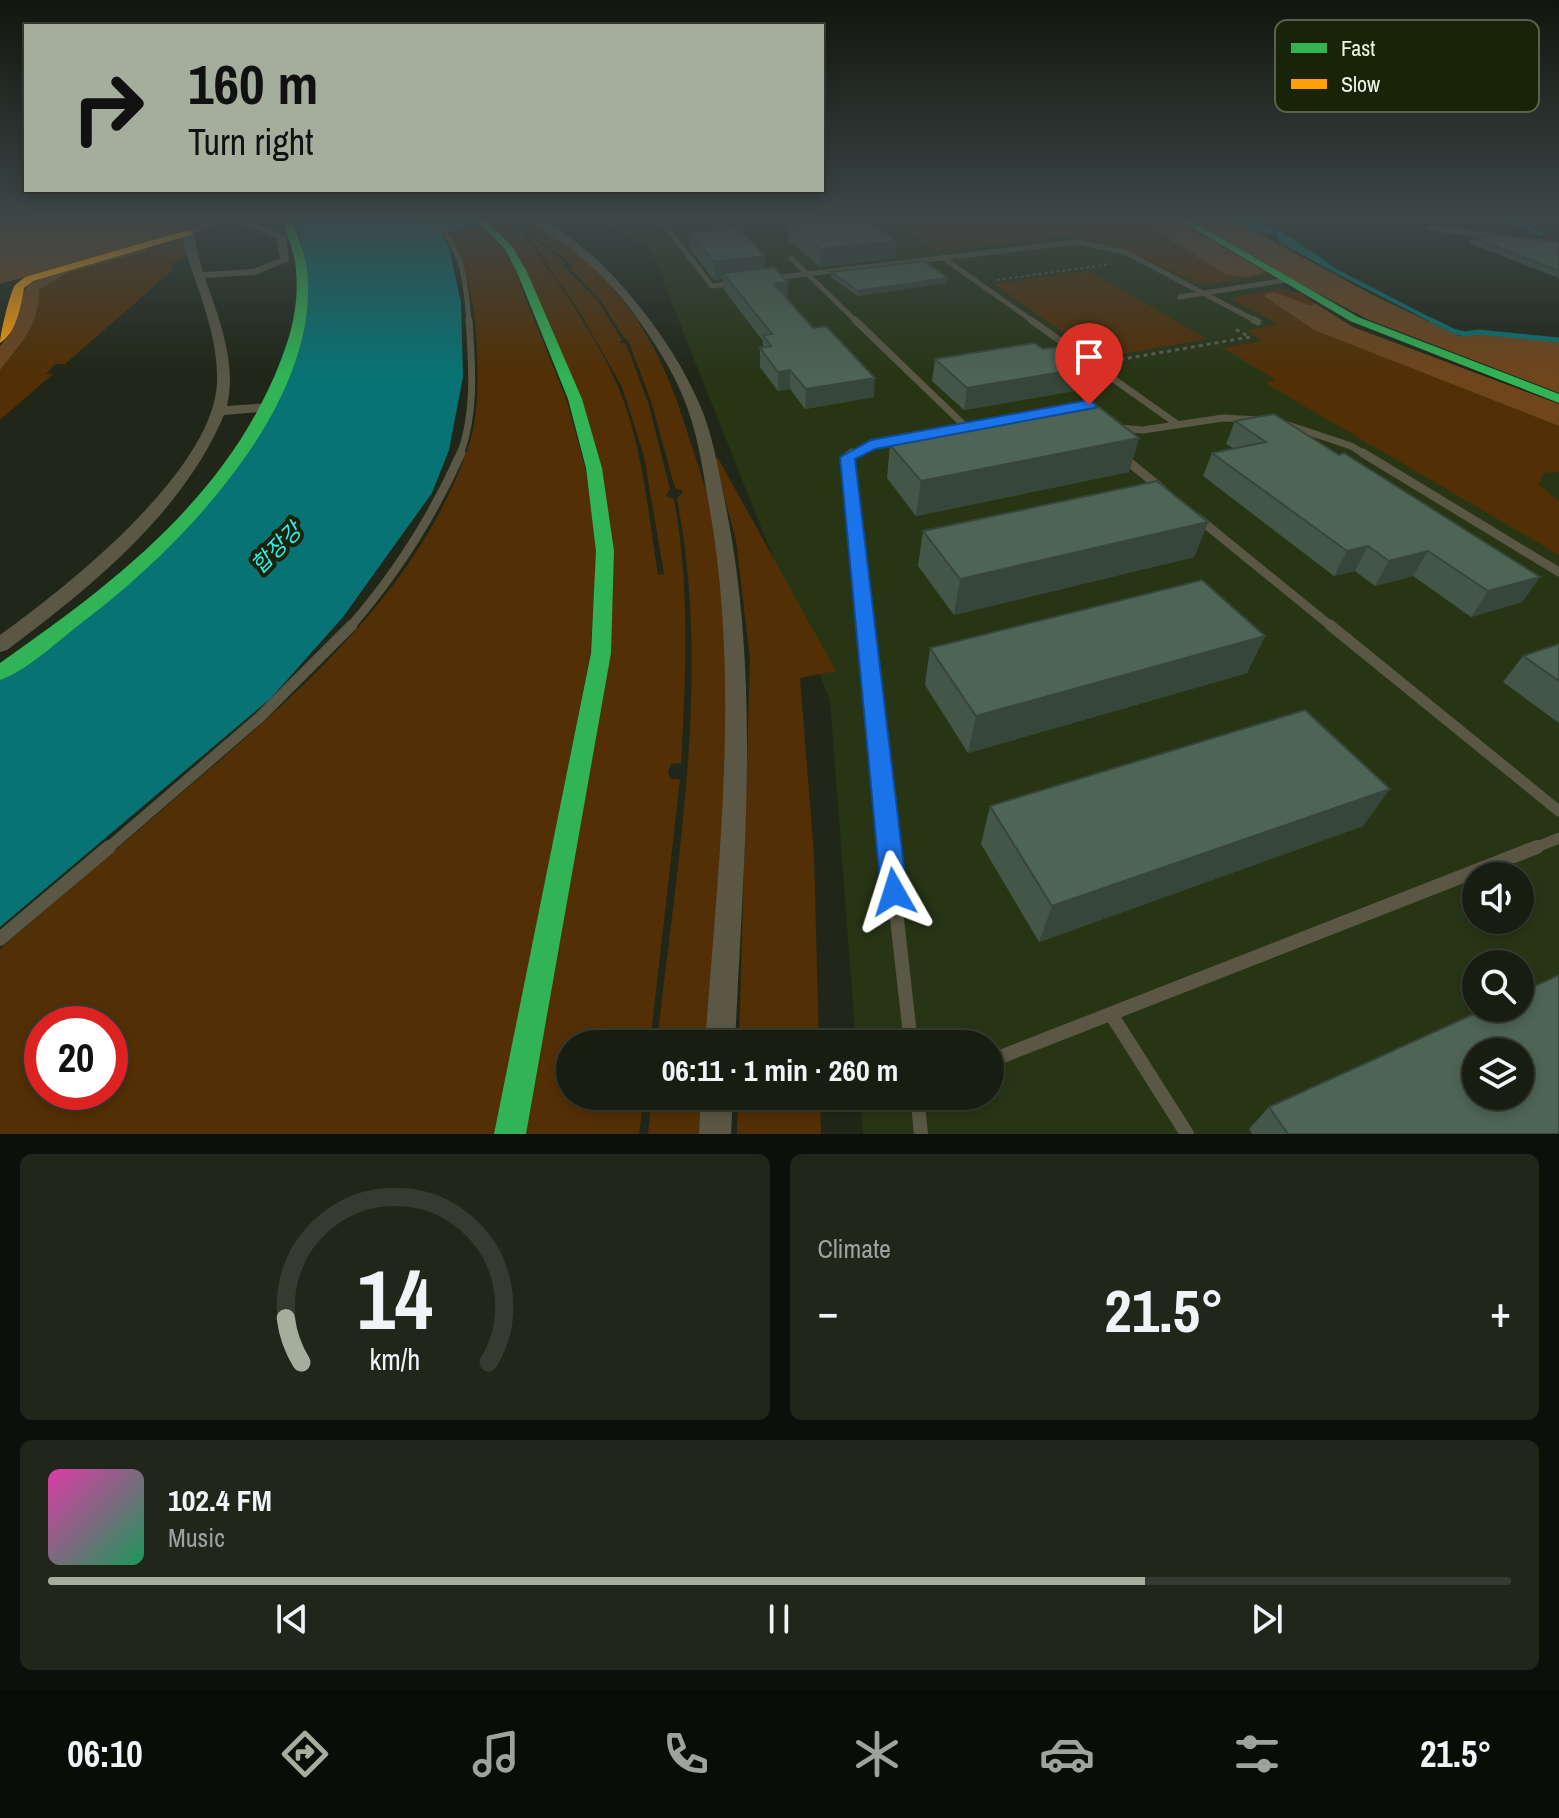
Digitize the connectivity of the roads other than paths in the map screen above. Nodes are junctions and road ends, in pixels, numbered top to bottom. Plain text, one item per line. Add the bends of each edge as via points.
1 (57, 271) edge
2 (196, 271) edge
3 (256, 271) edge
4 (293, 271) edge
5 (461, 271) edge
6 (521, 271) edge
7 (601, 271) edge
8 (700, 271) edge
9 (805, 271) edge
10 (832, 271) edge
11 (962, 271) edge
12 (1160, 271) edge
13 (1270, 271) edge
14 (808, 274) junction
15 (197, 275) junction
16 (760, 280) edge
17 (1286, 280) junction
18 (744, 282) edge
19 (1203, 294) junction
20 (1180, 297) dead end
21 (1258, 322) dead end
22 (0, 339) edge
23 (1559, 399) edge
24 (269, 407) junction
25 (1064, 409) junction
26 (219, 411) junction
27 (1076, 418) edge
28 (1177, 424) junction
29 (966, 427) junction
30 (1128, 430) junction
31 (1171, 496) edge
32 (1183, 506) edge
33 (1559, 572) edge
34 (0, 645) edge
35 (0, 673) edge
36 (1559, 811) edge
37 (1559, 838) edge
38 (0, 939) edge
39 (1111, 1014) junction
40 (721, 1030) edge
41 (909, 1030) edge
42 (1004, 1056) edge
43 (716, 1110) edge
44 (918, 1110) edge
45 (510, 1134) edge
46 (715, 1134) edge
47 (921, 1134) edge
48 (1187, 1134) edge

1 - 22 street via 19,287
2 - 15 street
3 - 15 street
4 - 24 street via 299,322
5 - 38 lane via 472,384 462,451 435,509 394,573 357,621 292,688
6 - 45 street via 575,399 594,468 605,551 601,653
7 - 40 street via 635,307 693,404 723,526 738,683
8 - 18 lane via 712,286
9 - 14 lane
10 - 14 lane
11 - 28 lane
12 - 19 lane
13 - 17 street
14 - 16 lane
14 - 29 lane
15 - 26 street via 223,370
17 - 19 lane
17 - 23 street via 1354,319
19 - 20 lane
19 - 21 lane
24 - 26 street
24 - 35 street via 217,484 171,538
25 - 27 lane
25 - 29 lane
25 - 30 lane via 1089,405
26 - 34 street via 151,516 108,560
28 - 30 lane
28 - 33 lane via 1245,418 1331,437
29 - 41 lane via 871,445 847,457 846,466
30 - 31 lane via 1112,442
32 - 36 lane
37 - 39 lane
39 - 42 lane
39 - 48 lane
43 - 46 street
44 - 47 lane

